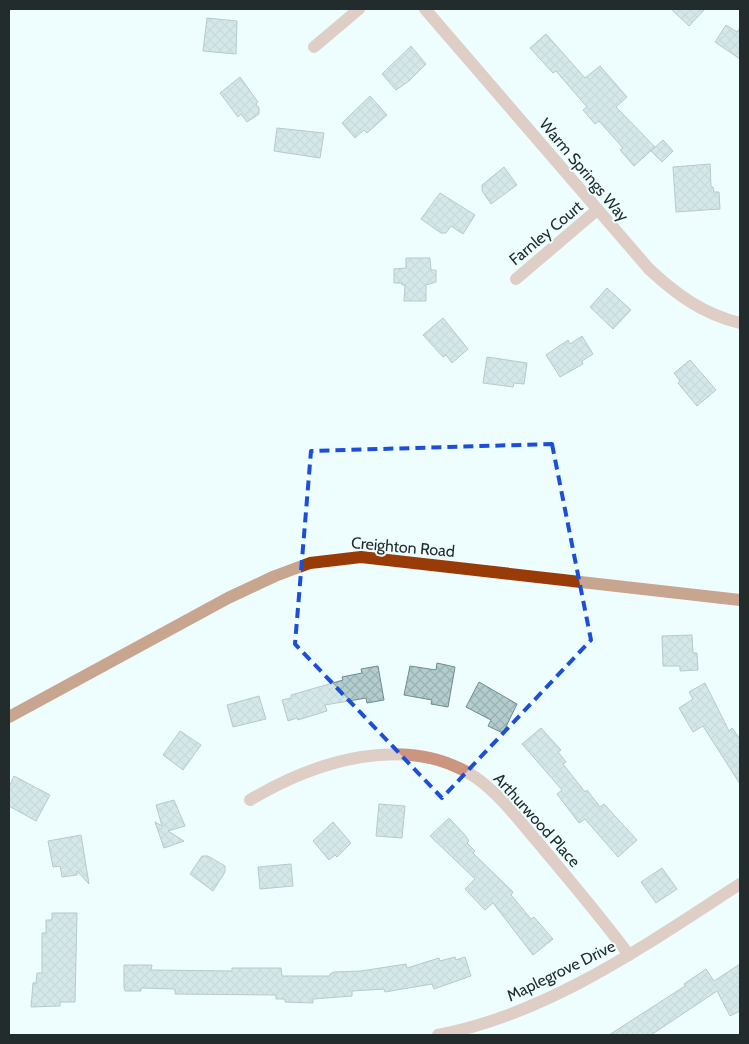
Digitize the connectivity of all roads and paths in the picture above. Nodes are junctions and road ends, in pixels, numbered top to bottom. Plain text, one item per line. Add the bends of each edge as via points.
1 (359, 9) edge
2 (426, 9) edge
3 (314, 47) dead end
4 (597, 210) junction
5 (516, 280) dead end
6 (740, 322) edge
7 (740, 600) edge
8 (9, 717) edge
9 (250, 800) dead end
10 (740, 884) edge
11 (629, 955) junction
12 (438, 1035) edge

1 - 3 street
2 - 4 street, Warm Springs Way
4 - 5 street, Farnley Court
4 - 6 street, Warm Springs Way via 649,269 675,293 700,308
7 - 8 main road, Creighton Road via 361,557 338,558 310,563 228,598
9 - 11 street, Arthurwood Place via 306,772 356,758 390,753 426,756 447,762 477,778 505,805
10 - 11 street, Maplegrove Drive
11 - 12 street, Maplegrove Drive via 529,1008

